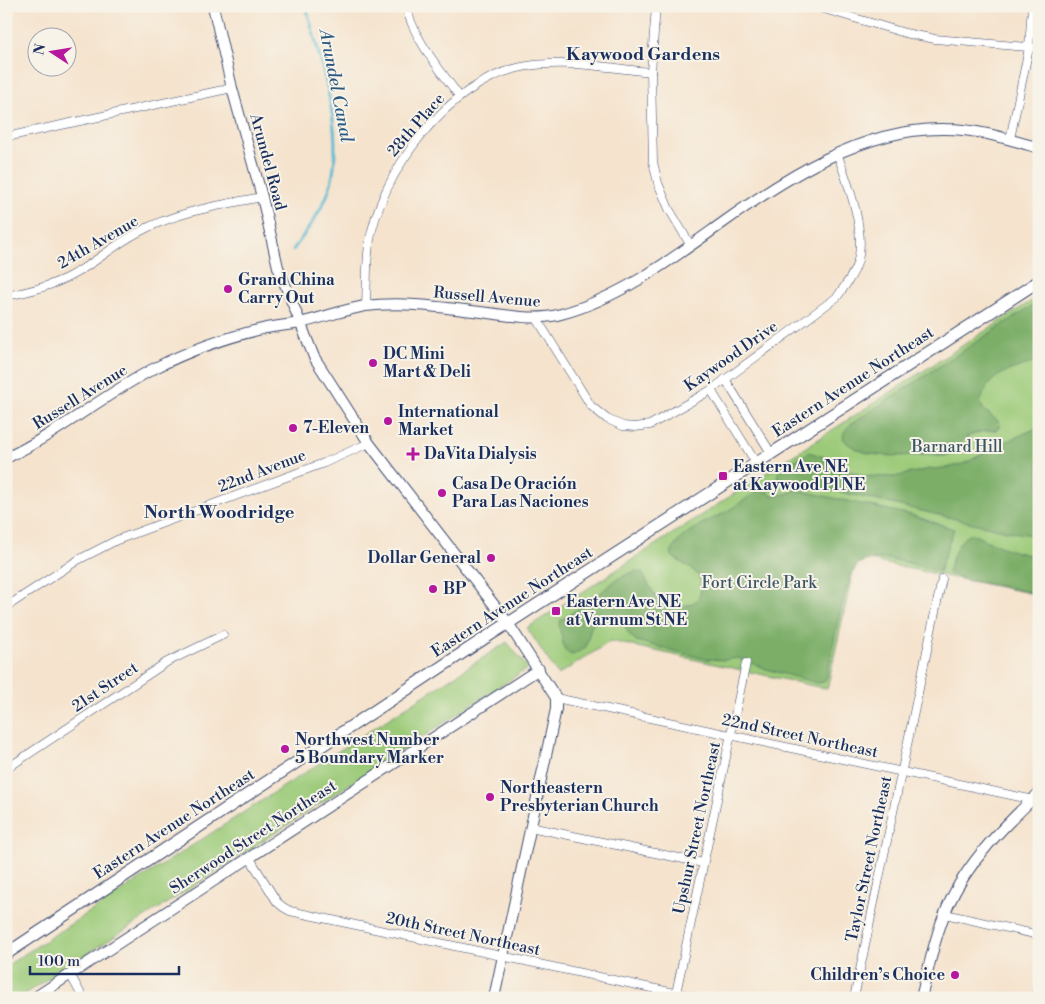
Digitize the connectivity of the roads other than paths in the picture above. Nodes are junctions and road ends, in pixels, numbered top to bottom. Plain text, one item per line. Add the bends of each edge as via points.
1 (213, 6) edge
2 (406, 6) edge
3 (656, 6) edge
4 (814, 6) edge
5 (1032, 6) edge
6 (1029, 48) junction
7 (1039, 48) edge
8 (651, 72) junction
9 (232, 88) junction
10 (460, 96) junction
11 (6, 137) edge
12 (1010, 140) junction
13 (1039, 148) edge
14 (837, 153) junction
15 (262, 197) junction
16 (692, 246) junction
17 (1039, 281) edge
18 (6, 296) edge
19 (366, 306) junction
20 (537, 319) junction
21 (300, 323) junction
22 (725, 379) junction
23 (711, 390) junction
24 (369, 444) junction
25 (772, 453) junction
26 (6, 458) edge
27 (756, 463) junction
28 (942, 579) dead end
29 (6, 607) edge
30 (508, 623) junction
31 (223, 636) dead end
32 (746, 663) dead end
33 (539, 669) junction
34 (556, 698) junction
35 (730, 735) junction
36 (6, 769) edge
37 (902, 771) junction
38 (1037, 798) edge
39 (530, 827) junction
40 (250, 857) junction
41 (703, 863) junction
42 (945, 914) junction
43 (1039, 935) edge
44 (6, 954) edge
45 (503, 956) junction
46 (70, 974) junction
47 (1039, 979) edge
48 (675, 995) edge
49 (34, 998) edge
50 (83, 998) edge
51 (494, 998) edge
52 (698, 998) edge
53 (854, 998) edge
54 (921, 998) edge
55 (1035, 998) edge

1 - 9 street, Arundel Road
2 - 10 street via 424,47
3 - 8 street
4 - 6 street via 927,37
5 - 6 street
6 - 7 street
6 - 12 street
8 - 10 street, 28th Place via 543,64 491,78
8 - 16 street via 653,162 669,209
9 - 11 street
9 - 15 street, Arundel Road
10 - 19 street, 28th Place via 424,132 398,165 383,196 369,245
12 - 13 street, Russell Avenue
12 - 14 street, Russell Avenue via 972,131 926,130 864,142
14 - 16 street, Russell Avenue via 786,181
14 - 22 street, Kaywood Drive via 854,198 860,238 858,259 849,279 837,297
15 - 18 street, 24th Avenue via 168,220 137,233 72,275 24,293
15 - 21 street, Arundel Road via 278,267
16 - 20 street, Russell Avenue via 632,284 585,306
17 - 25 main road, Eastern Avenue Northeast
19 - 20 street, Russell Avenue via 415,306
19 - 21 street, Russell Avenue
20 - 23 street, Kaywood Drive via 591,406 607,419 623,426 650,425
21 - 24 street, Arundel Road via 314,357
21 - 26 street, Russell Avenue via 267,328 200,348 155,368 56,431
22 - 23 street, Kaywood Drive
22 - 25 street
23 - 27 street
24 - 29 street, 22nd Avenue via 117,540 78,560
24 - 30 street, Arundel Road
25 - 27 main road, Eastern Avenue Northeast
27 - 30 main road, Eastern Avenue Northeast
28 - 37 street, Taylor Street Northeast
30 - 33 street, Arundel Road
30 - 44 main road, Eastern Avenue Northeast
31 - 36 street, 21st Street via 167,662
32 - 35 street, Upshur Street Northeast
33 - 34 street, Arundel Road
33 - 40 street, Sherwood Street Northeast
34 - 35 street, 22nd Street Northeast
34 - 39 street
35 - 37 street, 22nd Street Northeast
35 - 41 street, Upshur Street Northeast
37 - 38 street, 22nd Street Northeast
37 - 53 street, Taylor Street Northeast
38 - 42 street via 1017,813 969,870
39 - 41 street
39 - 45 street
40 - 45 street, 20th Street Northeast via 277,902 290,911
40 - 46 street, Sherwood Street Northeast
41 - 48 street, Upshur Street Northeast
42 - 43 street
42 - 54 street
45 - 48 street, 20th Street Northeast
45 - 51 street
46 - 49 street, Sherwood Street Northeast
46 - 50 street
47 - 55 street
48 - 52 street, 20th Street Northeast

